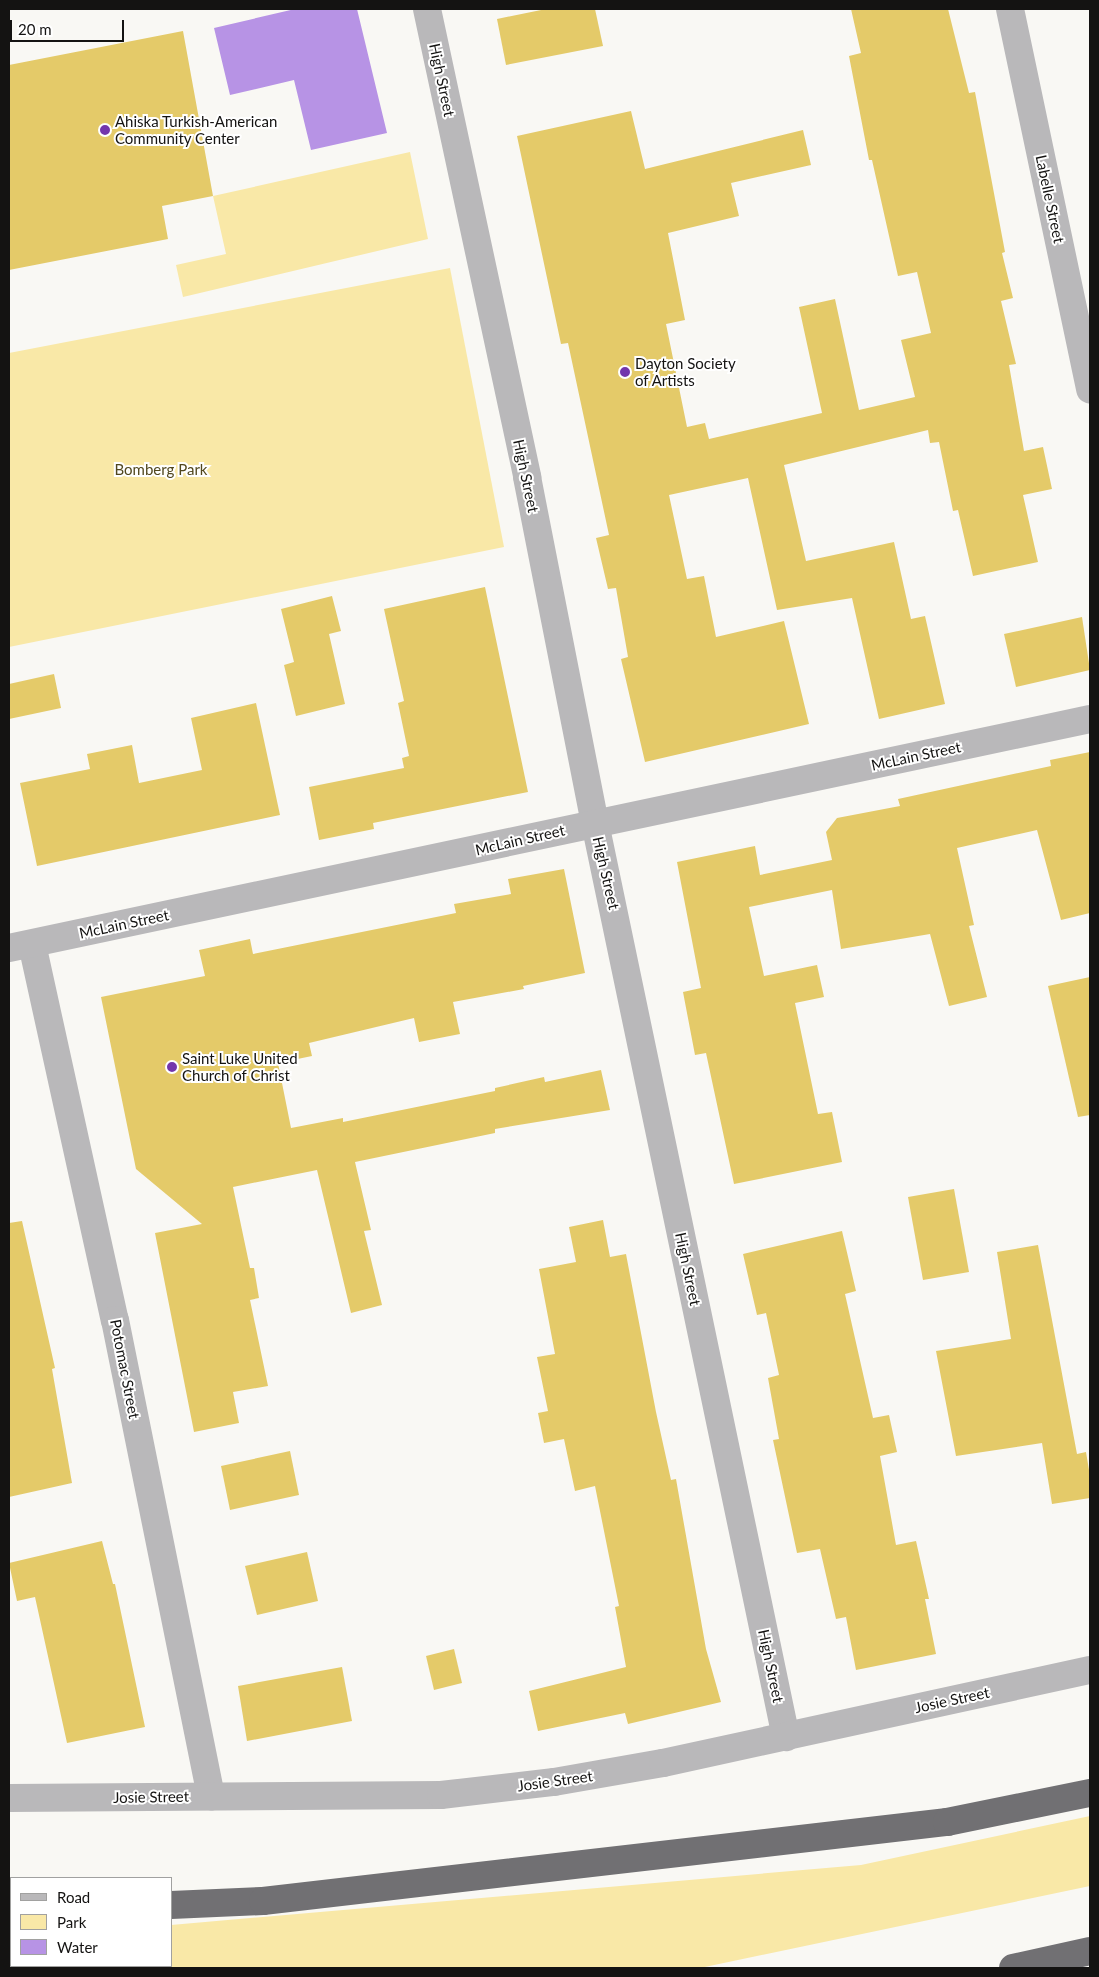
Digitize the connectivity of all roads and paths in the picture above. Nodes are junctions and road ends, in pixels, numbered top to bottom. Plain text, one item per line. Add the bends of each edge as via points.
1 (427, 9) edge
2 (1010, 9) edge
3 (1090, 390) edge
4 (1090, 719) edge
5 (595, 823) junction
6 (20, 946) edge
7 (1090, 1670) edge
8 (786, 1737) junction
9 (1090, 1793) edge
10 (211, 1796) junction
11 (9, 1798) edge
12 (172, 1906) edge
13 (1090, 1951) edge
14 (1013, 1968) edge

1 - 5 street, High Street via 525,467
2 - 3 street, Labelle Street
4 - 5 street, McLain Street
5 - 6 street, McLain Street
5 - 8 street, High Street
6 - 10 street, Potomac Street via 115,1320
7 - 8 street, Josie Street
8 - 10 street, Josie Street via 554,1782 441,1795
9 - 12 highway via 947,1822 263,1901
10 - 11 street, Josie Street
13 - 14 highway

